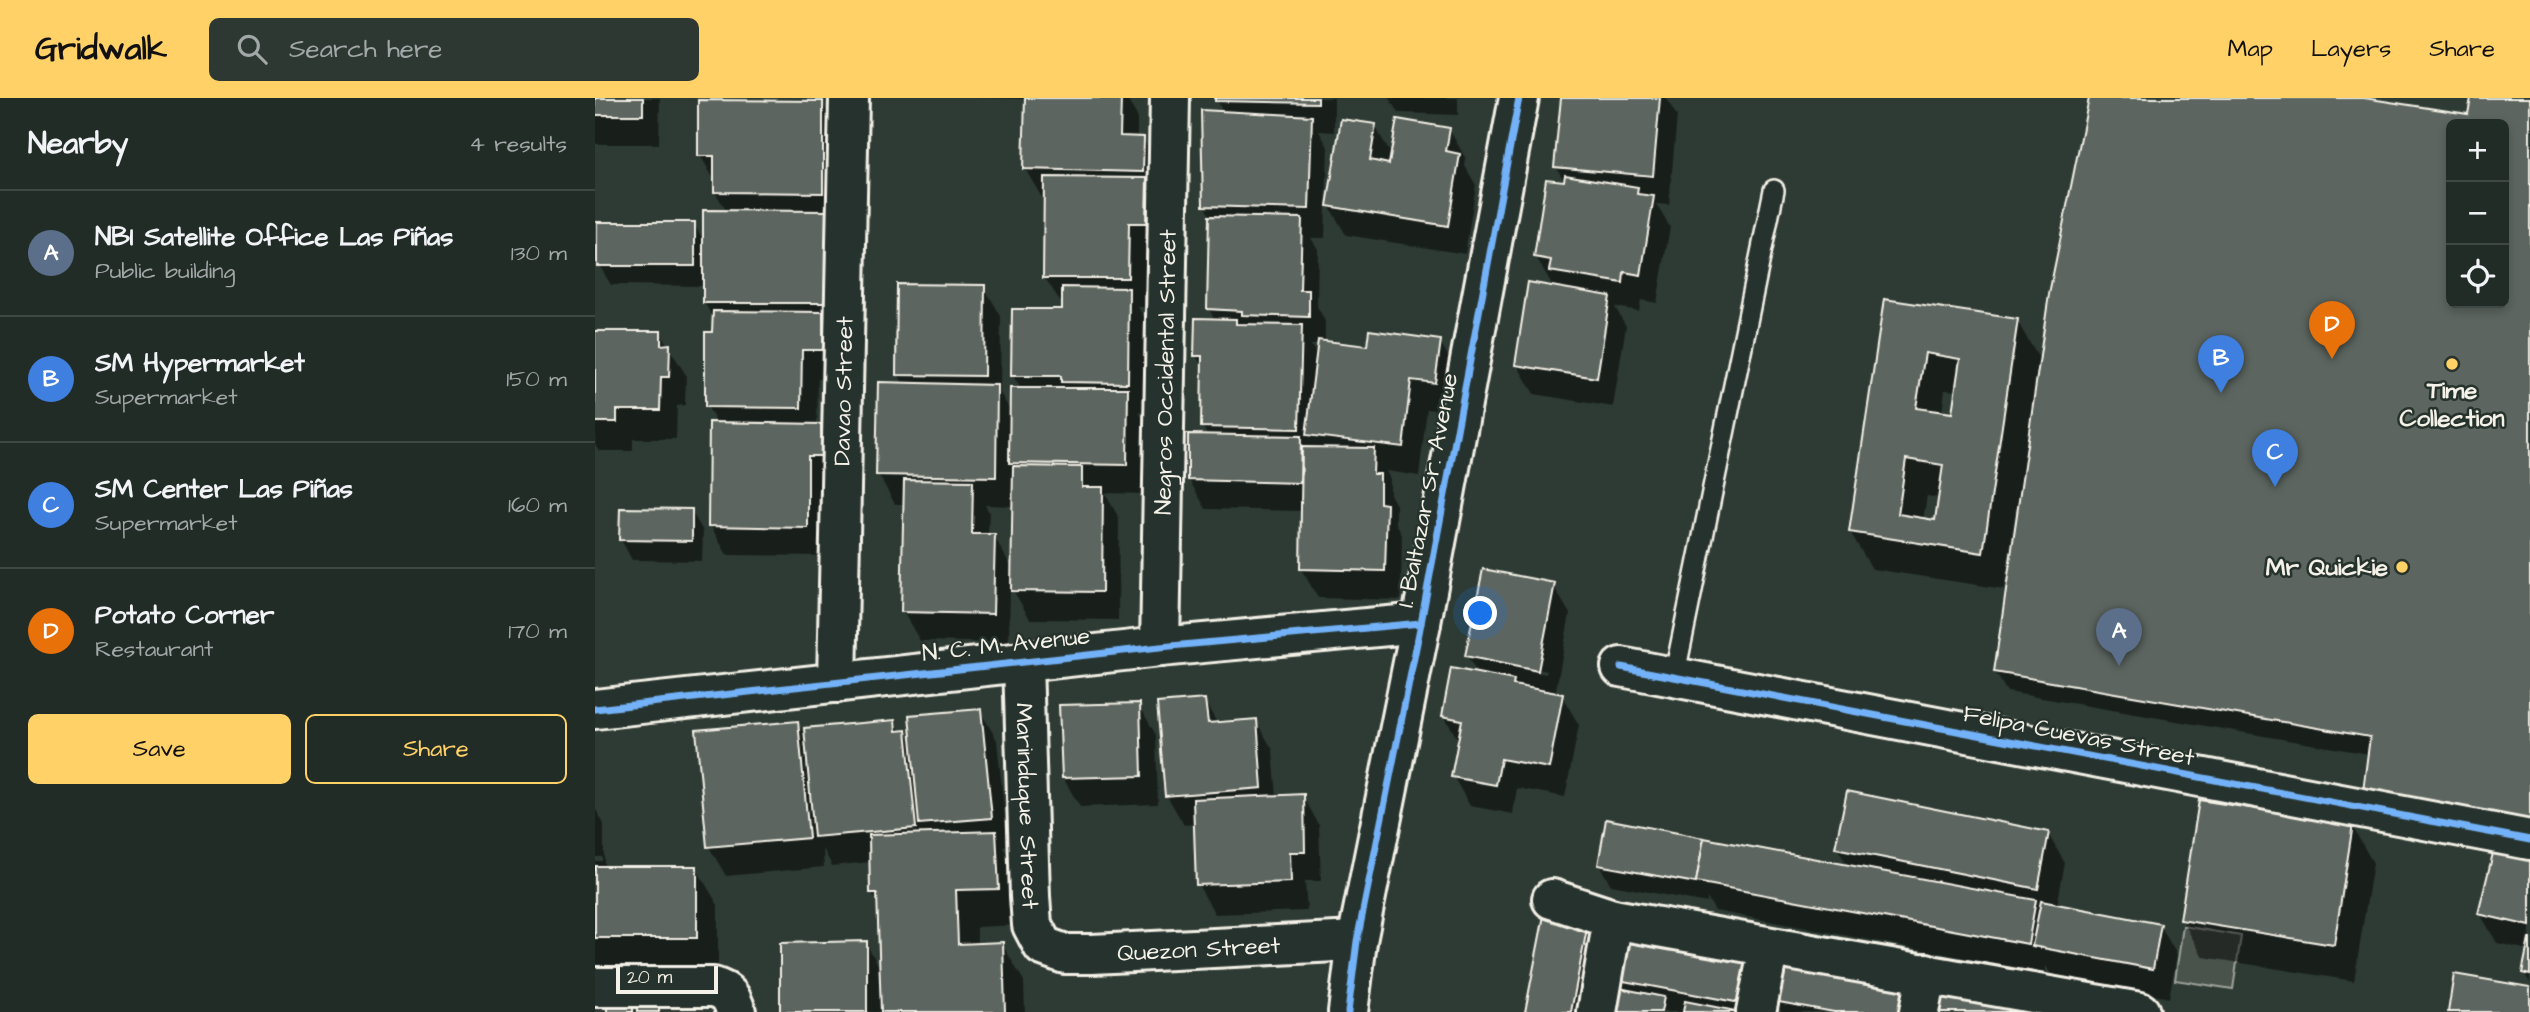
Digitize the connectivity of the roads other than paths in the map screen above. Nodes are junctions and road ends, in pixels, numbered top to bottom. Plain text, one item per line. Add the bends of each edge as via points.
1 (849, 98) edge
2 (1170, 98) edge
3 (1519, 98) edge
4 (1774, 190) dead end
5 (1421, 622) junction
6 (1160, 647) junction
7 (1023, 662) junction
8 (1621, 667) dead end
9 (1674, 678) junction
10 (837, 683) junction
11 (595, 709) edge
12 (2530, 840) edge
13 (1552, 899) dead end
14 (1613, 919) junction
15 (1357, 941) junction
16 (1043, 946) joint
17 (1769, 947) junction
18 (1926, 973) junction
19 (595, 988) edge
20 (734, 1005) edge
21 (2080, 1006) edge
22 (1348, 1012) edge
23 (1597, 1012) edge
24 (1756, 1012) edge
25 (1919, 1012) edge
26 (2140, 1012) edge

1 - 10 street, Davao Street
2 - 6 street, Negros Occidental Street
3 - 5 street, I. Baltazar Sr. Avenue
4 - 9 lane
5 - 6 street, N. C. M. Avenue
5 - 15 street, I. Baltazar Sr. Avenue
6 - 7 street, N. C. M. Avenue
7 - 10 street, N. C. M. Avenue
7 - 16 street, Marinduque Street via 1030,896 1033,925
8 - 9 street, Felipa Cuevas Street
9 - 12 street, Felipa Cuevas Street
10 - 11 street, N. C. M. Avenue
13 - 14 street
14 - 17 street
14 - 23 street
15 - 16 street, Quezon Street via 1092,954 1065,954
15 - 22 street, I. Baltazar Sr. Avenue
17 - 18 street
17 - 24 street
18 - 21 street
18 - 25 street
19 - 20 street via 713,987 725,990
21 - 26 street

